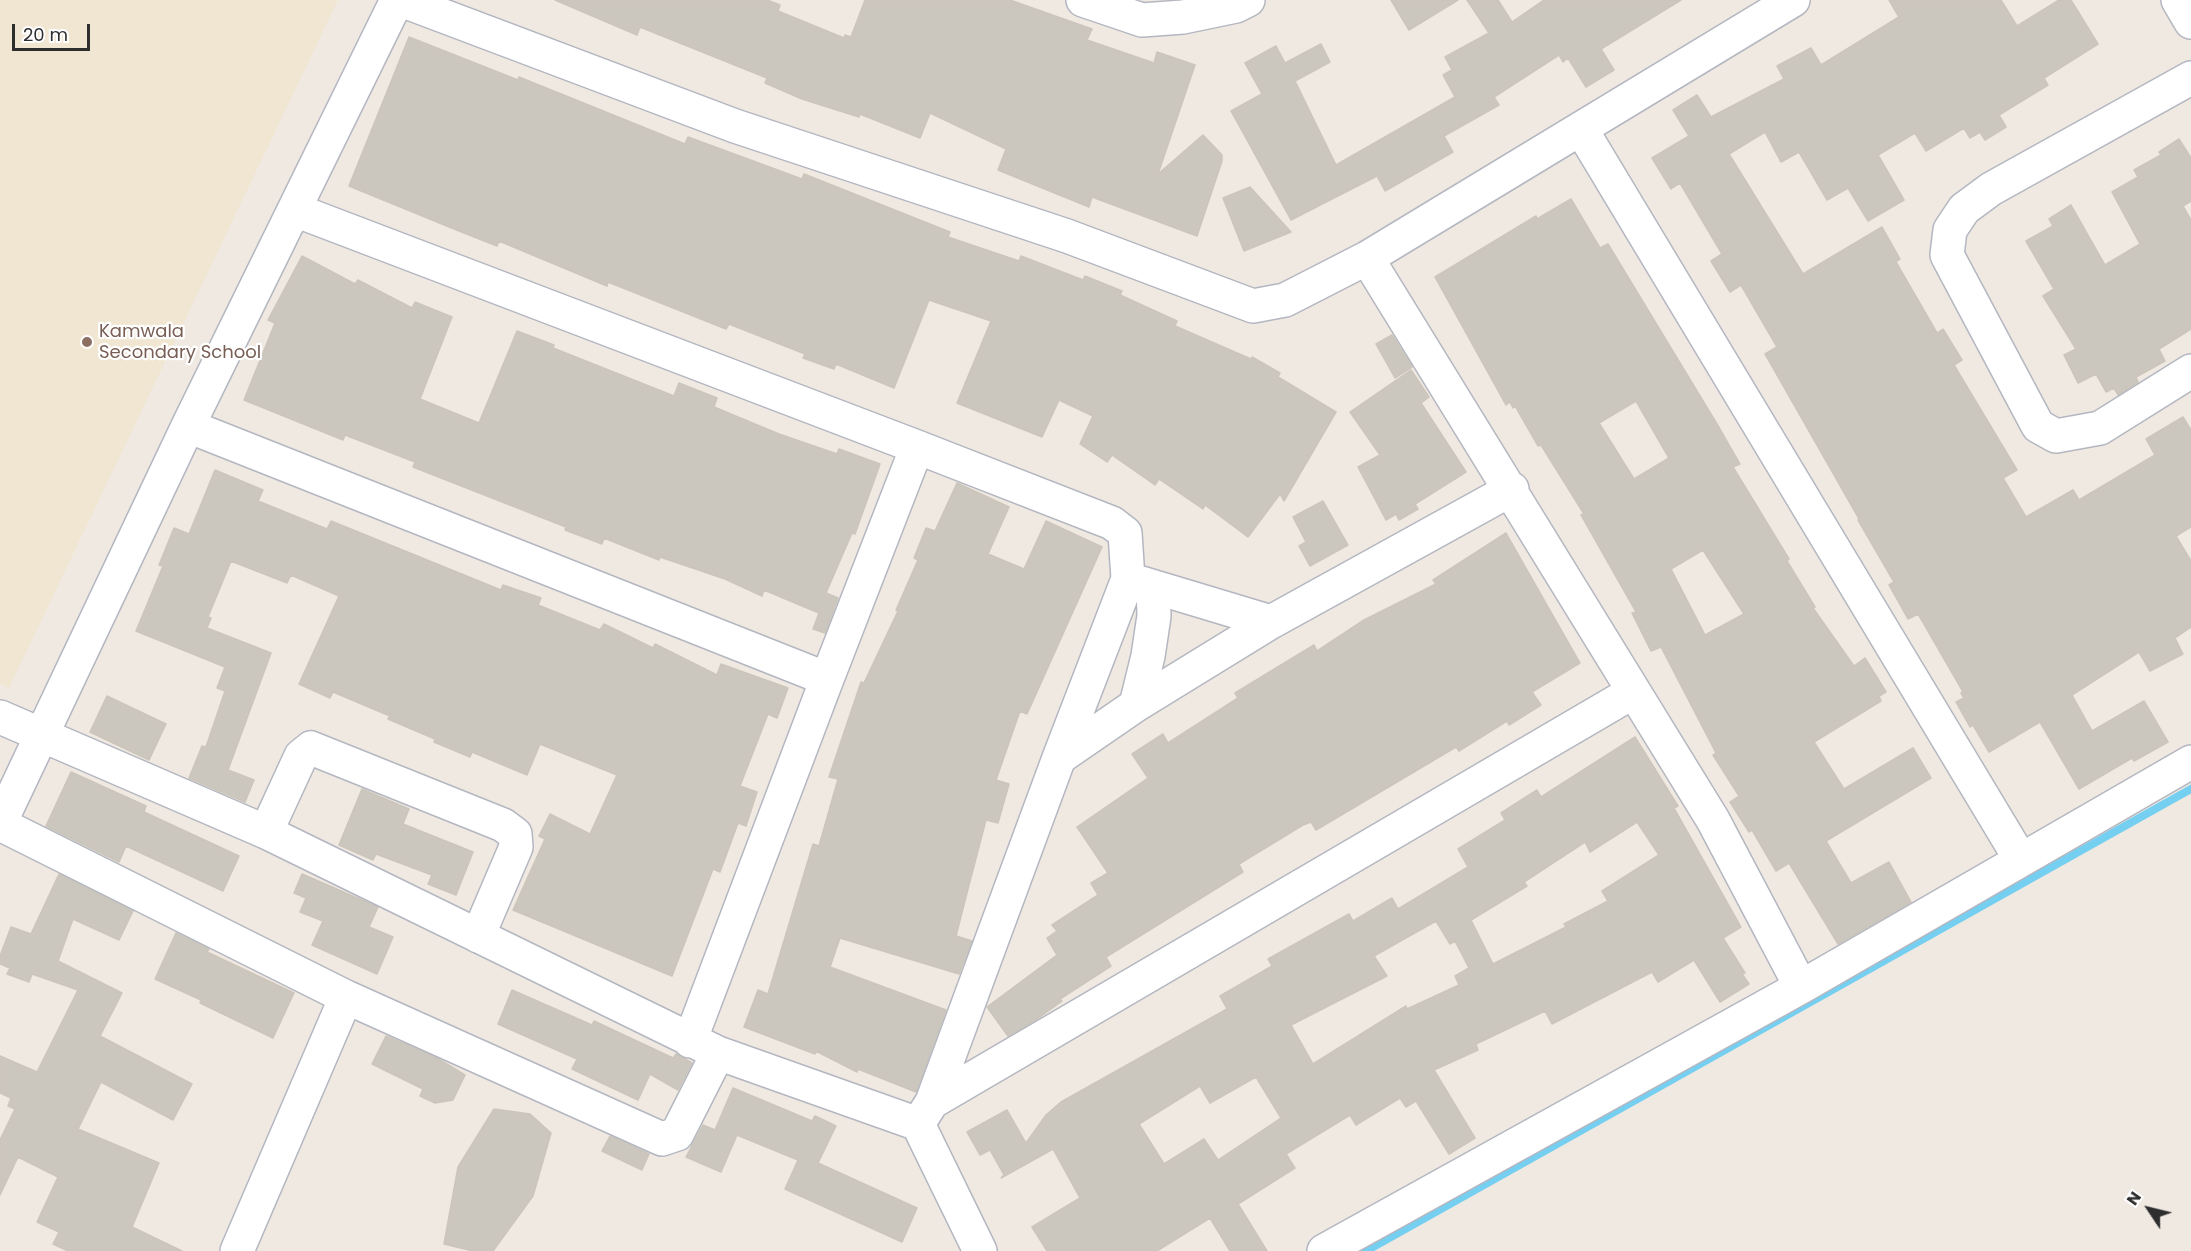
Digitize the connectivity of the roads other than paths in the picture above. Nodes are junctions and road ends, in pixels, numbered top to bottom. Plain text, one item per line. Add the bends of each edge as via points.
1 (399, 0) edge
2 (1083, 0) edge
3 (1248, 0) edge
4 (1793, 0) edge
5 (2178, 0) edge
6 (2191, 22) edge
7 (2191, 78) edge
8 (1581, 129) junction
9 (295, 210) junction
10 (1367, 258) junction
11 (2191, 371) edge
12 (188, 426) junction
13 (917, 447) junction
14 (1512, 489) junction
15 (1140, 584) junction
16 (1271, 622) junction
17 (827, 679) junction
18 (1633, 692) junction
19 (1136, 705) junction
20 (0, 717) edge
21 (40, 736) junction
22 (1059, 758) junction
23 (2191, 762) edge
24 (0, 823) edge
25 (266, 832) junction
26 (2021, 860) junction
27 (478, 936) junction
28 (1801, 987) junction
29 (346, 997) junction
30 (704, 1047) junction
31 (925, 1113) junction
32 (237, 1251) edge
33 (980, 1251) edge
34 (1324, 1251) edge

1 - 9 street
1 - 10 street via 735,126 1067,236 1253,306 1285,300
2 - 3 street via 1142,20 1183,17
4 - 8 street
5 - 6 street
7 - 11 street via 1991,189 1964,209 1950,230 1947,255 2038,426 2056,436 2100,428
8 - 10 street
8 - 26 street
9 - 12 street
9 - 13 street
10 - 14 street
12 - 17 street
12 - 21 street
13 - 15 street via 1112,524 1125,533
13 - 17 street
14 - 16 street
14 - 18 street
15 - 16 street
15 - 19 street via 1154,616
15 - 22 street
16 - 19 street
17 - 30 street
18 - 28 street via 1713,820
18 - 31 street
19 - 22 street
20 - 21 street
21 - 24 street
21 - 25 street
22 - 31 street
23 - 26 street
24 - 29 street
25 - 27 street
25 - 27 street via 301,756 311,748 503,825 515,834 516,847
26 - 28 street
27 - 30 street
28 - 34 street
29 - 30 street via 662,1139 677,1134
29 - 32 street
30 - 31 street
31 - 33 street

